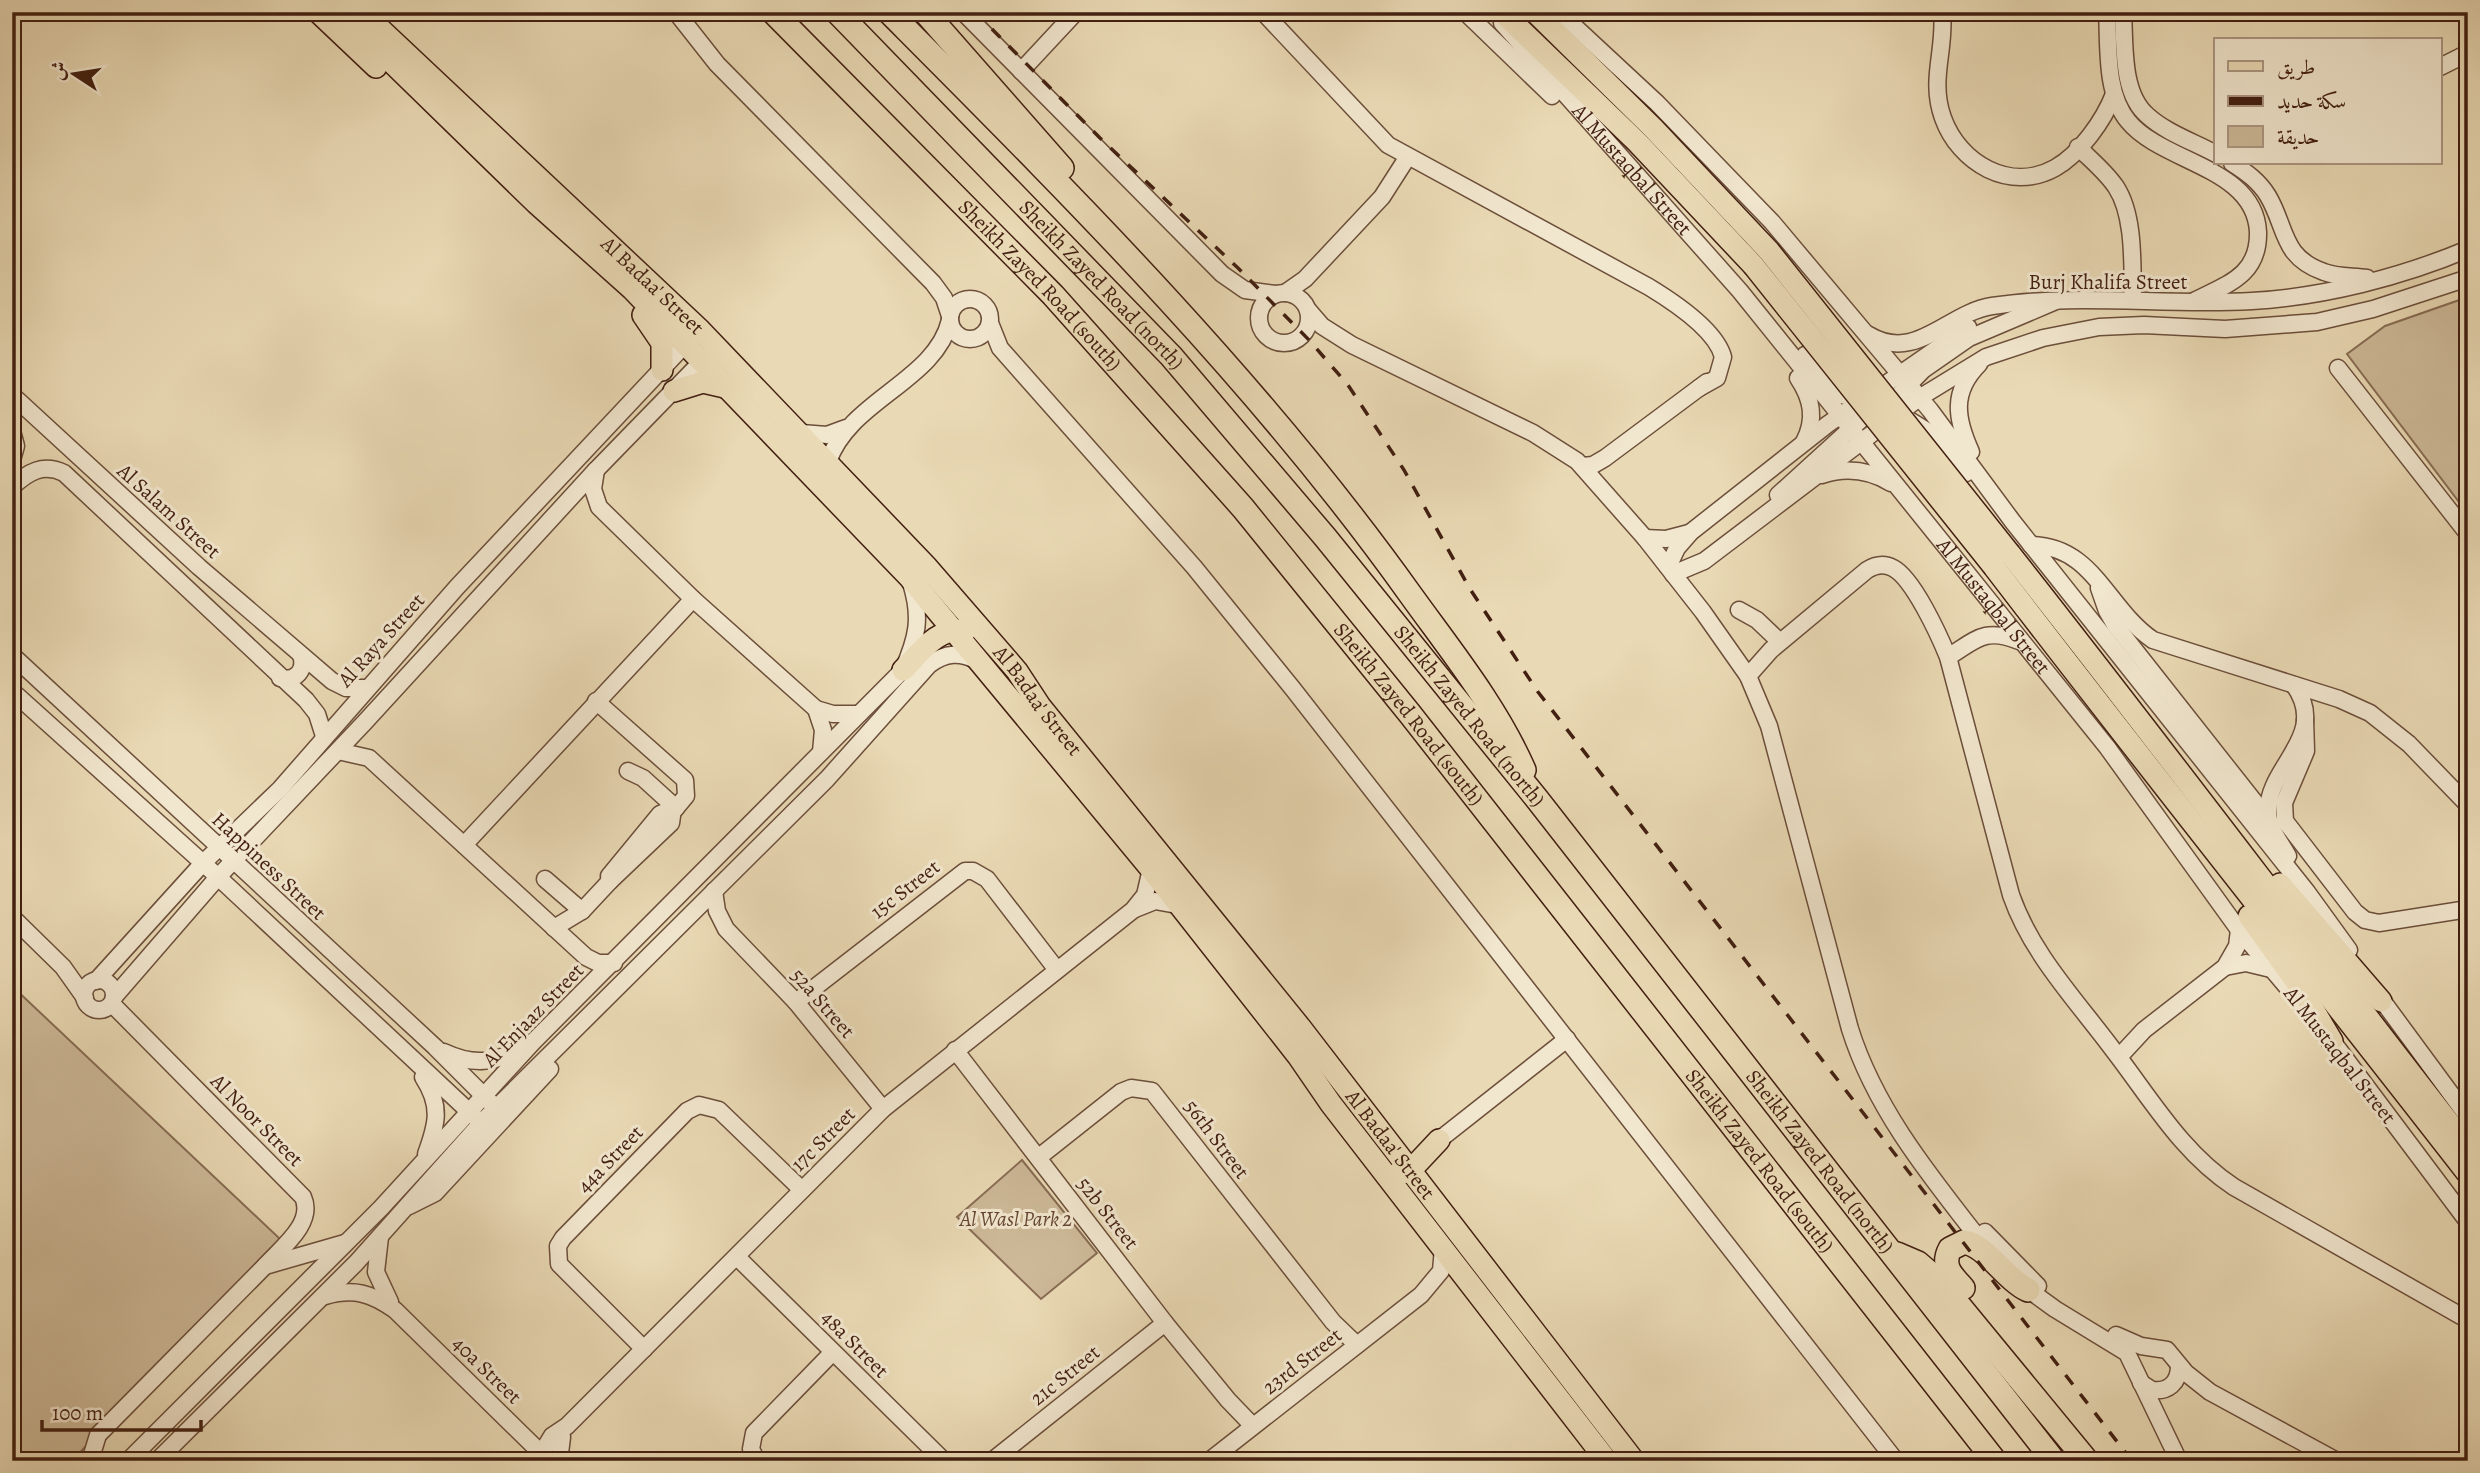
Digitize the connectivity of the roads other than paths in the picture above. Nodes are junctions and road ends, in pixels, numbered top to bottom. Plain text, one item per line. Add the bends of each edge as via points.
1 (318, 12) edge
2 (340, 12) edge
3 (362, 12) edge
4 (383, 12) edge
5 (677, 12) edge
6 (773, 12) edge
7 (837, 12) edge
8 (889, 12) edge
9 (925, 12) edge
10 (963, 12) edge
11 (1076, 12) edge
12 (1263, 12) edge
13 (1465, 12) edge
14 (1493, 12) edge
15 (1502, 12) edge
16 (1535, 12) edge
17 (1561, 12) edge
18 (2107, 12) edge
19 (2123, 12) edge
20 (1943, 14) edge
21 (977, 20) edge
22 (2468, 53) edge
23 (2442, 66) edge
24 (1021, 71) junction
25 (2114, 94) junction
26 (475, 116) junction
27 (2128, 121) junction
28 (2094, 128) junction
29 (476, 145) junction
30 (2078, 147) junction
31 (2214, 152) edge
32 (1618, 154) junction
33 (1413, 161) junction
34 (2249, 170) edge
35 (1120, 247) junction
36 (2468, 249) edge
37 (1761, 258) junction
38 (1316, 268) junction
39 (2373, 278) junction
40 (2468, 278) edge
41 (632, 289) junction
42 (1740, 291) junction
43 (1280, 294) junction
44 (2133, 299) junction
45 (2058, 300) junction
46 (2191, 302) junction
47 (2002, 306) junction
48 (1308, 310) junction
49 (950, 318) junction
50 (990, 323) junction
51 (1867, 334) junction
52 (1776, 336) junction
53 (693, 337) junction
54 (1300, 338) junction
55 (973, 339) junction
56 (1352, 345) junction
57 (936, 351) junction
58 (709, 354) junction
59 (1993, 354) junction
60 (1014, 362) junction
61 (2338, 368) dead end
62 (662, 370) junction
63 (1903, 378) junction
64 (730, 388) junction
65 (674, 391) junction
66 (12, 395) edge
67 (1919, 398) junction
68 (1882, 406) junction
69 (1839, 416) junction
70 (846, 428) junction
71 (12, 431) edge
72 (801, 433) junction
73 (1856, 436) junction
74 (1804, 443) junction
75 (1617, 450) junction
76 (12, 460) edge
77 (828, 462) junction
78 (1582, 466) junction
79 (596, 470) junction
80 (561, 475) junction
81 (1984, 479) junction
82 (1807, 483) junction
83 (13, 487) edge
84 (1903, 493) junction
85 (1610, 498) junction
86 (562, 506) junction
87 (599, 507) junction
88 (2014, 522) junction
89 (1751, 526) junction
90 (1691, 531) junction
91 (2468, 534) edge
92 (1645, 538) junction
93 (2031, 545) junction
94 (1704, 561) junction
95 (1670, 571) junction
96 (910, 578) junction
97 (2098, 579) junction
98 (693, 599) junction
99 (1986, 599) junction
100 (1738, 610) dead end
101 (1703, 612) junction
102 (953, 629) junction
103 (1976, 637) junction
104 (2019, 641) junction
105 (1775, 646) junction
106 (1946, 652) junction
107 (12, 655) edge
108 (301, 655) junction
109 (1738, 659) junction
110 (984, 664) junction
111 (903, 670) junction
112 (1748, 676) junction
113 (280, 678) junction
114 (2294, 685) junction
115 (366, 688) junction
116 (12, 691) edge
117 (596, 701) junction
118 (1040, 706) junction
119 (816, 709) junction
120 (859, 714) junction
121 (2305, 719) junction
122 (364, 723) junction
123 (324, 736) junction
124 (338, 751) junction
125 (821, 752) junction
126 (369, 758) junction
127 (628, 771) dead end
128 (1537, 799) junction
129 (2468, 805) edge
130 (674, 811) junction
131 (2268, 819) junction
132 (2221, 825) junction
133 (2202, 840) junction
134 (464, 845) junction
135 (219, 848) junction
136 (204, 863) junction
137 (233, 863) junction
138 (1151, 869) junction
139 (218, 877) junction
140 (542, 881) dead end
141 (714, 891) junction
142 (2307, 892) junction
143 (1177, 905) junction
144 (2468, 909) edge
145 (1133, 910) junction
146 (578, 913) junction
147 (12, 917) edge
148 (684, 921) junction
149 (554, 928) junction
150 (726, 929) junction
151 (2239, 930) junction
152 (614, 963) junction
153 (63, 967) junction
154 (2225, 967) junction
155 (2271, 968) junction
156 (1057, 970) junction
157 (94, 982) junction
158 (609, 996) junction
159 (85, 998) junction
160 (2381, 1001) junction
161 (796, 1002) junction
162 (113, 1006) junction
163 (1567, 1039) junction
164 (2332, 1041) junction
165 (533, 1042) junction
166 (435, 1047) junction
167 (955, 1050) junction
168 (2116, 1053) junction
169 (413, 1061) junction
170 (484, 1097) junction
171 (1331, 1104) junction
172 (496, 1108) junction
173 (883, 1109) junction
174 (2465, 1112) edge
175 (476, 1117) junction
176 (1439, 1140) junction
177 (1389, 1143) junction
178 (2468, 1147) edge
179 (1914, 1148) junction
180 (1039, 1157) junction
181 (422, 1163) junction
182 (1409, 1172) junction
183 (2468, 1174) edge
184 (802, 1190) junction
185 (404, 1208) junction
186 (2468, 1223) edge
187 (380, 1237) junction
188 (348, 1242) junction
189 (1443, 1248) junction
190 (1893, 1252) junction
191 (737, 1257) junction
192 (265, 1266) junction
193 (1474, 1288) junction
194 (2028, 1290) junction
195 (1421, 1295) junction
196 (323, 1297) junction
197 (395, 1310) junction
198 (2468, 1320) edge
199 (1165, 1323) junction
200 (2154, 1348) junction
201 (644, 1349) junction
202 (1352, 1349) junction
203 (834, 1352) junction
204 (2179, 1366) junction
205 (2139, 1375) junction
206 (2168, 1387) junction
207 (2210, 1392) junction
208 (2038, 1397) junction
209 (1959, 1414) junction
210 (2159, 1423) junction
211 (1249, 1430) junction
212 (562, 1432) junction
213 (522, 1434) junction
214 (545, 1457) edge
215 (90, 1461) edge
216 (128, 1461) edge
217 (157, 1461) edge
218 (559, 1461) edge
219 (757, 1461) edge
220 (944, 1461) edge
221 (992, 1461) edge
222 (1209, 1461) edge
223 (1607, 1461) edge
224 (1634, 1461) edge
225 (1896, 1461) edge
226 (1977, 1461) edge
227 (1995, 1461) edge
228 (2054, 1461) edge
229 (2087, 1461) edge
230 (2179, 1461) edge
231 (2337, 1461) edge

1 - 29 main road via 448,131
2 - 29 main road, Al Badaa' Street
3 - 26 main road, Al Badaa' Street
4 - 26 main road
5 - 49 street via 717,64 933,283
6 - 209 highway, Sheikh Zayed Road (south) via 1053,295 1251,518 1419,724
7 - 128 highway, Sheikh Zayed Road (north) via 1189,376
8 - 35 highway
9 - 35 highway via 1047,150
10 - 21 street
11 - 24 street
12 - 33 street via 1365,125
13 - 32 street
14 - 32 street, Al Mustaqbal Street
15 - 37 main road, Al Mustaqbal Street
16 - 37 main road, Al Mustaqbal Street via 1653,128
17 - 51 street via 1735,182
18 - 25 street
19 - 31 street via 2129,77 2138,106 2160,125
20 - 30 street via 1937,93 1945,122 1970,158 1992,172 2027,177 2056,168
21 - 24 street
22 - 23 street
24 - 43 street via 1222,274 1245,290
25 - 27 street
25 - 28 street
26 - 53 main road, Al Badaa' Street
27 - 28 street via 2110,120
27 - 46 street via 2150,140 2230,184 2253,210 2257,246 2247,271 2240,279
28 - 30 street
29 - 41 main road, Al Badaa' Street
30 - 44 street via 2122,197
32 - 42 street, Al Mustaqbal Street
33 - 38 street
33 - 75 street via 1649,287 1705,331 1716,360 1712,374
34 - 39 street via 2269,198 2284,240 2307,264 2334,275
35 - 128 highway via 1262,404 1370,538 1499,719
36 - 39 street, Burj Khalifa Street
37 - 132 main road, Al Mustaqbal Street, bridge via 2010,554
37 - 133 main road, Al Mustaqbal Street, bridge
38 - 43 street
38 - 48 street
39 - 46 street, Burj Khalifa Street via 2304,296
40 - 59 street, Burj Khalifa Street via 2317,322 2225,330 2099,327
41 - 53 main road, Al Badaa' Street
41 - 62 main road via 636,308 660,337
42 - 52 street, Al Mustaqbal Street
42 - 68 street via 1774,319 1840,395
43 - 48 street via 1302,300
43 - 54 street via 1262,306 1262,331 1275,343 1293,343
44 - 45 street, Burj Khalifa Street
44 - 46 street, Burj Khalifa Street
45 - 47 street, Burj Khalifa Street
45 - 63 street via 2035,313 1985,329
47 - 51 street via 1985,308 1909,343 1890,343
47 - 63 street, Burj Khalifa Street via 1993,317 1959,332
48 - 54 street via 1309,326
48 - 56 street via 1322,326
49 - 50 street via 958,303 974,299 987,308
49 - 55 street via 956,334
49 - 57 street
50 - 55 street via 985,333
50 - 60 street via 996,341
51 - 63 street
52 - 69 street, Al Mustaqbal Street
52 - 74 street via 1811,406 1812,420
53 - 58 main road, Al Badaa' Street
53 - 62 street, Al Raya Street
54 - 56 street
55 - 57 street
55 - 60 street
56 - 78 street via 1533,433
57 - 70 street
58 - 64 main road, Al Badaa' Street
58 - 65 street, Al Raya Street
58 - 72 main road, Al Badaa' Street
59 - 67 street, Burj Khalifa Street
59 - 81 street via 1971,372 1957,406 1961,431
60 - 163 street via 1194,567
61 - 91 street
62 - 80 street, Al Raya Street
63 - 67 street
63 - 68 street, Burj Khalifa Street
63 - 68 street
64 - 65 main road via 703,382
64 - 96 main road, Al Badaa' Street
65 - 79 street, Al Raya Street
66 - 108 street, Al Salam Street
67 - 68 street
67 - 81 street
68 - 69 street
68 - 73 street
68 - 88 street via 1935,436 1991,503
69 - 73 street, Al Mustaqbal Street
69 - 74 street
70 - 72 street via 827,435
70 - 77 street
71 - 76 street via 16,446
72 - 77 main road, Al Badaa' Street
73 - 82 street
73 - 84 street, Al Mustaqbal Street
73 - 89 street via 1798,475
74 - 90 street
75 - 78 street
75 - 85 street via 1605,476
77 - 118 main road, Al Badaa' Street via 1017,671
78 - 85 street
79 - 86 street, Al Raya Street
79 - 87 street via 593,489
80 - 86 street via 566,494
80 - 115 street, Al Raya Street
81 - 88 street
82 - 84 street via 1832,472 1859,471 1887,481
82 - 89 street
83 - 113 street, Al Salam Street via 40,469 64,473
84 - 99 street, Al Mustaqbal Street
85 - 92 street
86 - 87 street via 581,502
86 - 122 street, Al Raya Street
87 - 98 street
88 - 93 street
89 - 94 street
90 - 92 street via 1666,539
90 - 95 street via 1677,548
92 - 95 street
93 - 97 street via 2054,547 2072,555
93 - 142 street
94 - 95 street
94 - 101 street via 1695,586
95 - 101 street
96 - 102 main road, Al Badaa' Street
96 - 111 street, Al Enjaaz Street via 919,621
97 - 114 street via 2133,625 2153,640
97 - 131 street via 2111,618
98 - 117 street
98 - 119 street
99 - 103 street via 1986,614
99 - 104 street, Al Mustaqbal Street
100 - 105 street via 1757,620
101 - 109 street
102 - 110 main road, Al Badaa' Street
102 - 111 main road
102 - 118 main road via 978,639
103 - 104 street via 2004,636
103 - 106 street
104 - 151 street, Al Mustaqbal Street via 2133,780
105 - 106 street via 1852,583 1882,574 1914,593
105 - 109 street
105 - 112 street
106 - 168 street via 2018,914 2043,958
107 - 135 street, Happiness Street
108 - 113 street via 299,674
108 - 115 street, Al Salam Street via 342,687
109 - 112 street
110 - 138 main road, Al Badaa' Street
110 - 141 street, Al Enjaaz Street via 948,654 929,665 827,779
111 - 120 street, Al Enjaaz Street
112 - 179 street via 1774,743 1855,1043 1876,1093
113 - 123 street, Al Salam Street via 312,706
114 - 121 street via 2303,701
114 - 129 street via 2384,722
115 - 123 street, Al Raya Street
116 - 136 street, Happiness Street
117 - 130 street via 685,780 686,796
117 - 134 street
118 - 177 main road, Al Badaa' Street
119 - 120 street
119 - 125 street via 823,730
120 - 125 street, Al Enjaaz Street
121 - 131 street via 2298,746 2270,798
121 - 144 street via 2306,751 2284,803 2286,821 2355,912 2379,923
122 - 124 street, Al Raya Street
122 - 126 street via 363,741
123 - 135 street, Al Raya Street via 280,789
124 - 126 street
124 - 137 street, Al Raya Street
125 - 152 street, Al Enjaaz Street
126 - 134 street
127 - 130 street via 643,778
128 - 190 highway, Sheikh Zayed Road (north)
130 - 146 street via 671,823
131 - 142 street
132 - 160 main road via 2277,880
132 - 178 main road, Al Mustaqbal Street
133 - 164 main road
133 - 183 main road, Al Mustaqbal Street
134 - 149 street
135 - 136 street, Al Raya Street
135 - 137 street, Happiness Street
136 - 139 street, Happiness Street
136 - 157 street, Al Raya Street
137 - 139 street, Al Raya Street
137 - 166 street, Happiness Street
138 - 143 main road, Al Badaa' Street
138 - 145 street, 17c Street via 1145,895
139 - 162 street, Al Raya Street
139 - 169 street, Happiness Street
140 - 146 street
141 - 148 street, Al Enjaaz Street
141 - 150 street, 52a Street
142 - 160 street
143 - 145 street, 17c Street via 1155,901
143 - 171 main road, Al Badaa' Street
145 - 156 street, 17c Street
146 - 149 street
147 - 153 street
148 - 150 street via 702,919
148 - 158 street, Al Enjaaz Street
149 - 152 street via 592,961
150 - 161 street, 52a Street
151 - 154 street via 2237,946
151 - 155 street, Al Mustaqbal Street
152 - 165 street, Al Enjaaz Street
153 - 157 street
153 - 159 street
154 - 155 street via 2246,963
154 - 168 street
155 - 164 street, Al Mustaqbal Street
156 - 161 street, 15c Street via 987,879 965,871
156 - 167 street, 17c Street
157 - 159 street via 86,989
157 - 162 street via 110,984
158 - 172 street, Al Enjaaz Street
158 - 185 street, Al Enjaaz Street via 595,1023 435,1193
159 - 162 street via 93,1009
160 - 174 street
161 - 173 street, 52a Street
162 - 192 street, Al Noor Street via 301,1193 307,1208 303,1223
163 - 176 street
163 - 225 street
164 - 186 street, Al Mustaqbal Street
165 - 166 street via 488,1062 465,1061
165 - 170 street, Al Enjaaz Street
166 - 170 street, Happiness Street
167 - 173 street, 17c Street
167 - 180 street, 52b Street
168 - 198 street via 2179,1139 2216,1175
169 - 175 street, Happiness Street
169 - 181 street via 431,1089 438,1111
170 - 172 street, Happiness Street
170 - 175 street, Al Enjaaz Street
171 - 182 main road via 1352,1119 1395,1171
171 - 189 main road, Al Badaa' Street
172 - 175 street, Al Enjaaz Street
173 - 184 street, 17c Street
175 - 181 street, Al Enjaaz Street
175 - 185 street, Al Enjaaz Street
176 - 177 main road via 1416,1152 1401,1151
176 - 182 main road
177 - 182 main road, Al Badaa' Street
179 - 194 street via 1989,1251
179 - 200 street via 2032,1281 2089,1320 2134,1344
180 - 199 street, 52b Street
180 - 202 street, 56th Street via 1121,1092 1142,1087 1152,1091
181 - 188 street, Al Enjaaz Street
182 - 224 main road, Al Badaa' Street
184 - 191 street, 17c Street
184 - 201 street, 44a Street via 719,1110 699,1105 687,1111 563,1238 557,1255 559,1264
185 - 187 street, Al Enjaaz Street
187 - 196 street, Al Enjaaz Street
187 - 197 street, 40a Street via 376,1272
188 - 192 street
188 - 216 street, Al Enjaaz Street
189 - 193 main road, Al Badaa' Street
189 - 195 street, 23rd Street via 1439,1276
190 - 208 highway via 1933,1275
190 - 228 highway, Sheikh Zayed Road (north)
191 - 201 street, 17c Street
191 - 203 street, 48a Street
192 - 215 street, Al Noor Street via 98,1435
193 - 195 street, 23rd Street via 1451,1282
193 - 223 main road, Al Badaa' Street
194 - 205 street via 2123,1349
194 - 208 highway via 2006,1276 1975,1245 1959,1243 1947,1254 1948,1270 1998,1331
195 - 202 street, 23rd Street
196 - 197 street, 40a Street via 362,1292
196 - 217 street, Al Enjaaz Street
197 - 213 street, 40a Street
199 - 211 street, 52b Street
199 - 221 street, 21c Street
200 - 204 street via 2173,1354
200 - 205 street via 2142,1355
201 - 212 street, 17c Street
202 - 211 street, 23rd Street
203 - 219 street via 754,1433 751,1449
203 - 220 street, 48a Street
204 - 206 street
204 - 207 street
205 - 206 street via 2152,1390
205 - 210 street
206 - 207 street
206 - 210 street
207 - 231 street
208 - 229 highway
209 - 226 highway
209 - 227 highway, Sheikh Zayed Road (south)
210 - 230 street
211 - 222 street, 23rd Street
212 - 213 street
212 - 214 street, 17c Street
212 - 218 street
213 - 214 street, 40a Street

